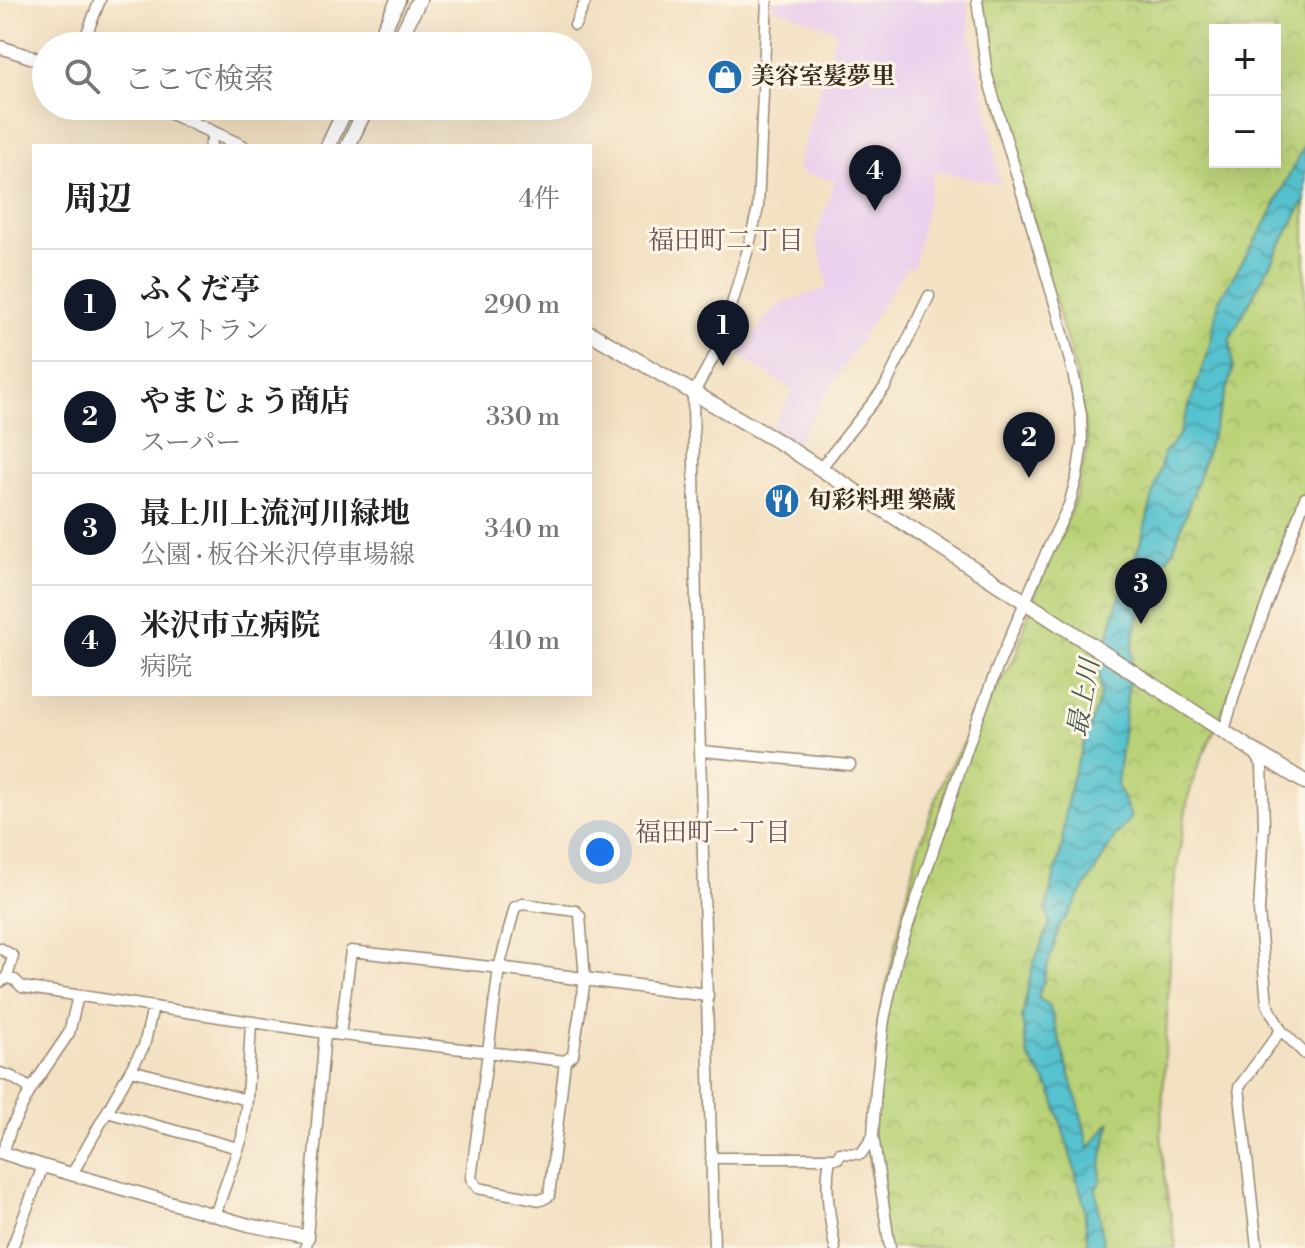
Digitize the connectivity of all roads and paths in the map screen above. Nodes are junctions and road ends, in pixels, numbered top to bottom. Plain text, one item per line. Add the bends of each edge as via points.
1 (100, 0) edge
2 (398, 0) edge
3 (419, 0) edge
4 (586, 0) edge
5 (767, 0) edge
6 (977, 0) edge
7 (575, 25) dead end
8 (87, 32) edge
9 (383, 32) edge
10 (403, 32) edge
11 (0, 47) edge
12 (32, 57) edge
13 (179, 120) edge
14 (340, 120) edge
15 (360, 120) edge
16 (212, 140) edge
17 (232, 144) edge
18 (329, 144) edge
19 (349, 144) edge
20 (929, 296) dead end
21 (592, 334) edge
22 (693, 394) junction
23 (820, 469) junction
24 (1305, 498) edge
25 (1025, 602) junction
26 (1218, 728) junction
27 (702, 751) junction
28 (1254, 751) junction
29 (850, 765) dead end
30 (1305, 782) edge
31 (0, 948) edge
32 (499, 968) junction
33 (4, 980) edge
34 (585, 980) junction
35 (707, 995) junction
36 (78, 996) junction
37 (153, 1007) junction
38 (251, 1022) junction
39 (1281, 1030) junction
40 (325, 1033) junction
41 (340, 1035) junction
42 (488, 1052) junction
43 (1305, 1054) edge
44 (565, 1061) junction
45 (131, 1070) junction
46 (0, 1073) edge
47 (31, 1089) junction
48 (247, 1100) junction
49 (107, 1112) junction
50 (873, 1136) junction
51 (238, 1148) junction
52 (2, 1152) edge
53 (711, 1158) junction
54 (830, 1159) junction
55 (43, 1166) junction
56 (72, 1174) junction
57 (215, 1215) junction
58 (307, 1242) edge
59 (12, 1248) edge
60 (714, 1248) edge
61 (835, 1248) edge
62 (890, 1248) edge
63 (1257, 1248) edge

1 - 8 street
2 - 9 main road
3 - 10 main road
4 - 7 street
5 - 22 street via 758,208 720,345
6 - 25 street via 987,75 1058,314 1081,415 1082,444 1069,505
11 - 12 street
13 - 16 street
14 - 18 main road
15 - 19 main road
16 - 17 street
20 - 23 street via 885,387
21 - 22 main road
22 - 23 main road
22 - 27 street
23 - 25 main road
24 - 26 street
25 - 26 main road
25 - 50 street via 970,740 897,958 884,1020
26 - 28 main road
27 - 29 street
27 - 35 street
28 - 30 main road
28 - 39 street via 1262,765 1259,911 1267,1004
31 - 33 street via 13,956
32 - 34 street
32 - 34 street via 515,907 576,911
32 - 41 street via 351,951
32 - 42 street
33 - 36 street
34 - 35 street
34 - 44 street via 573,1055
35 - 53 street
36 - 37 street
36 - 47 street via 69,1033
37 - 38 street
37 - 45 street via 144,1046
38 - 40 street
38 - 48 street
39 - 43 street
39 - 63 street via 1239,1087
40 - 41 street
40 - 58 street
41 - 42 street
42 - 44 street
42 - 44 street via 471,1178 478,1188 541,1200 549,1196
45 - 48 street
45 - 49 street
46 - 47 street
47 - 52 street
48 - 51 street
49 - 51 street
49 - 56 street
50 - 54 street via 861,1154 840,1153
50 - 62 street
51 - 57 street
52 - 55 street
53 - 54 street
53 - 60 street
54 - 61 street via 828,1198
55 - 56 street
55 - 59 street
56 - 57 street
57 - 58 street

